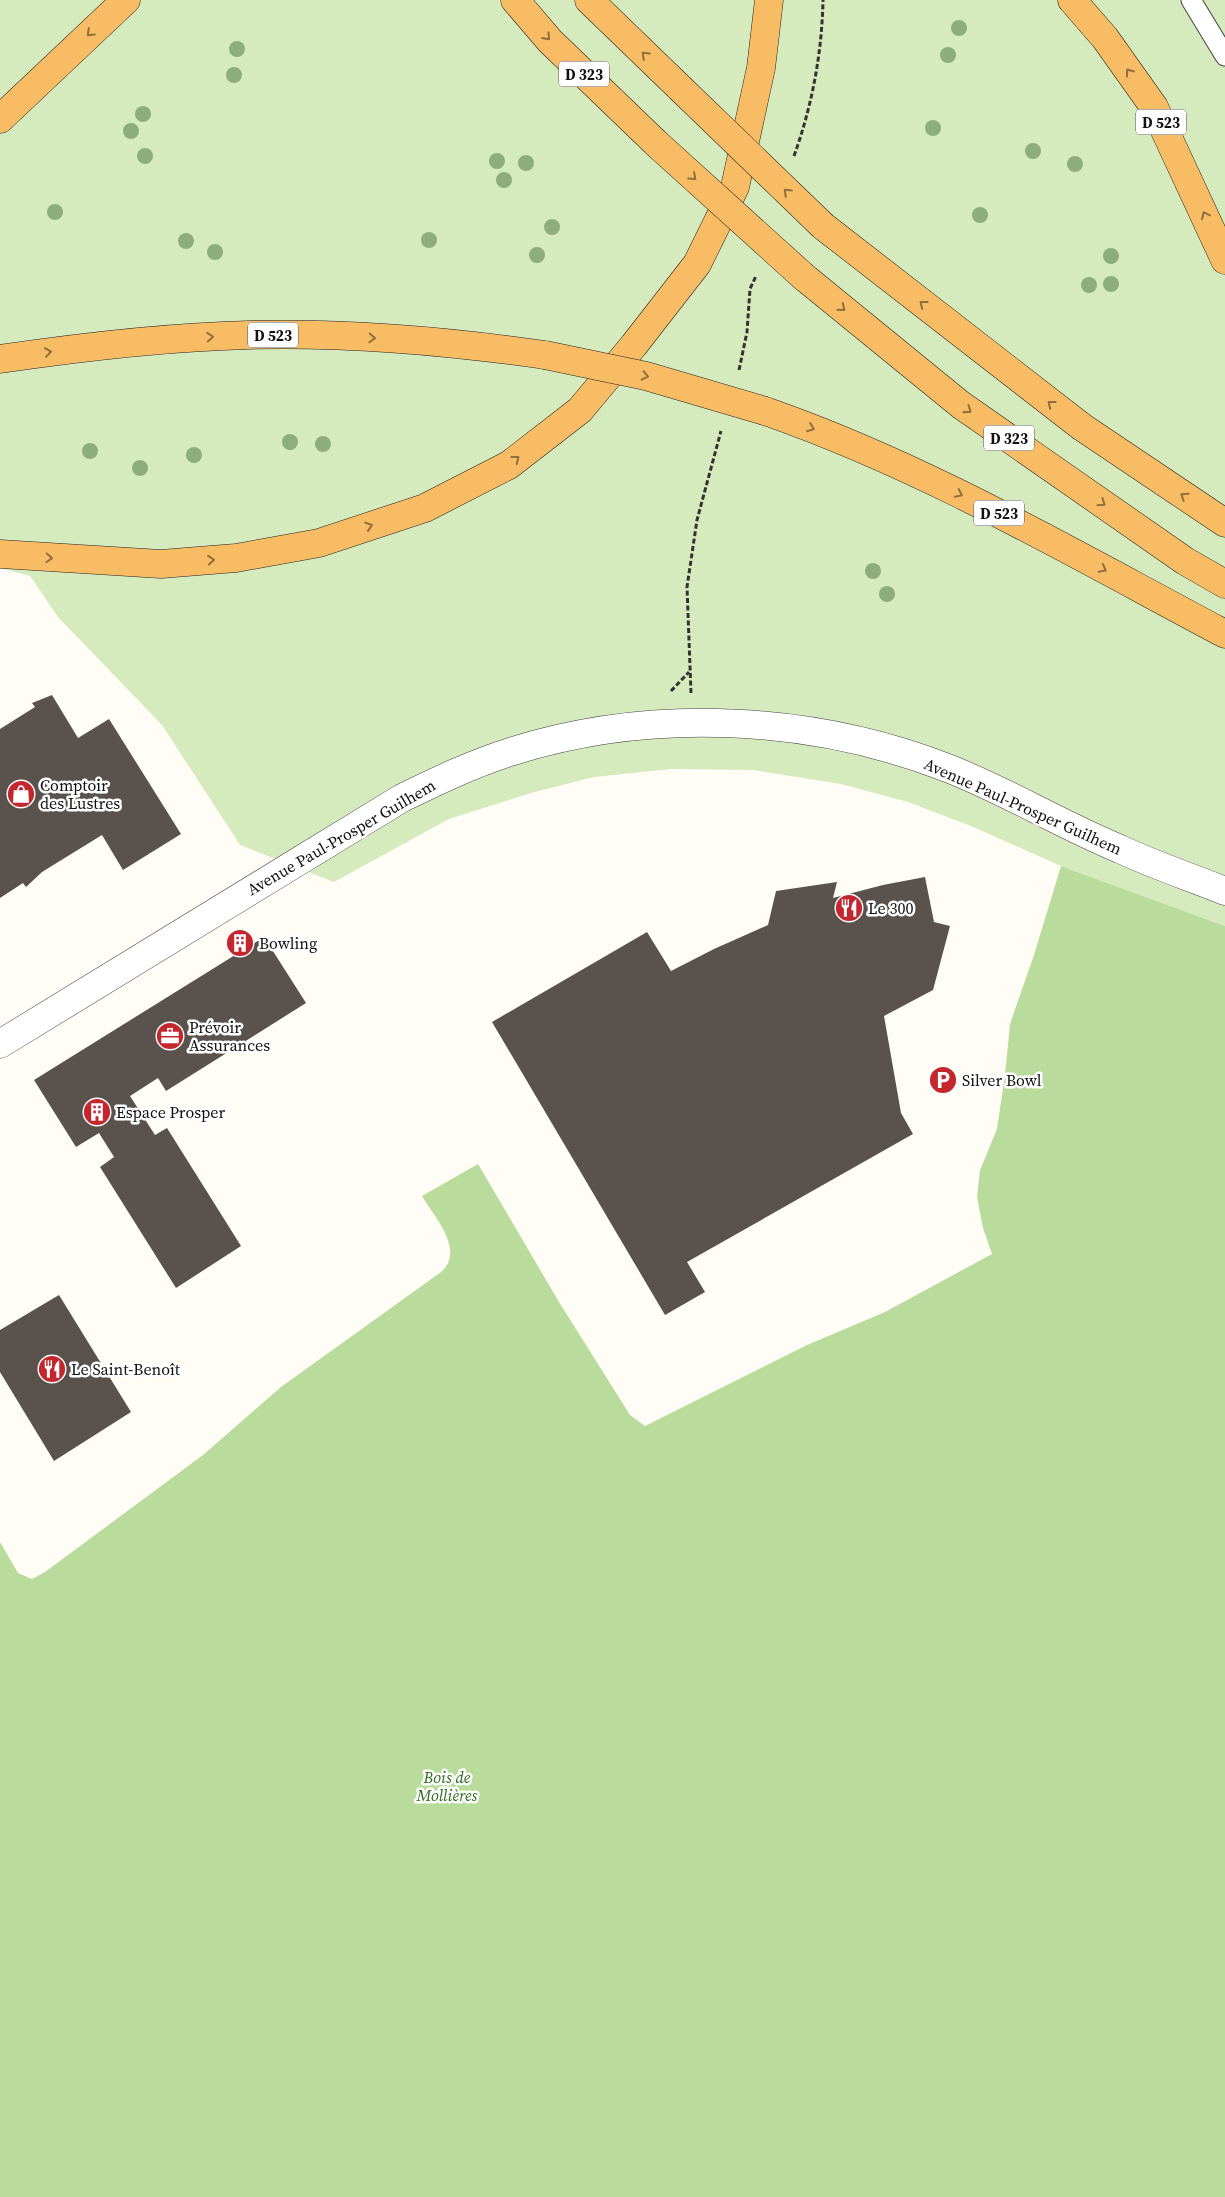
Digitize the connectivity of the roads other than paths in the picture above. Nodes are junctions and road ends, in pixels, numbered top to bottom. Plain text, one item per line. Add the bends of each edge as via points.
1 (126, 0) edge
2 (514, 0) edge
3 (589, 0) edge
4 (769, 0) edge
5 (1072, 0) edge
6 (1191, 0) edge
7 (1225, 56) edge
8 (0, 119) edge
9 (1225, 260) edge
10 (0, 359) edge
11 (1225, 524) edge
12 (0, 554) edge
13 (1225, 584) edge
14 (1225, 634) edge
15 (1225, 891) edge
16 (0, 1044) edge

1 -> 8 highway
2 -> 13 highway, D 323, bridge via 550,41 657,144 804,277 961,405 1185,561
11 -> 3 highway, bridge via 1082,428 823,226
12 -> 4 highway via 161,564 236,558 319,543 425,508 509,464 580,410 697,264 735,187 761,68
9 -> 5 highway, D 523 via 1154,107 1105,38
6 - 7 lane
10 -> 14 highway, D 523, bridge via 71,349 248,335 320,335 444,342 546,355 646,376 815,429 911,470
15 - 16 street, Avenue Paul-Prosper Guilhem via 1119,849 951,769 840,736 791,728 692,723 596,732 511,752 471,766 402,798

